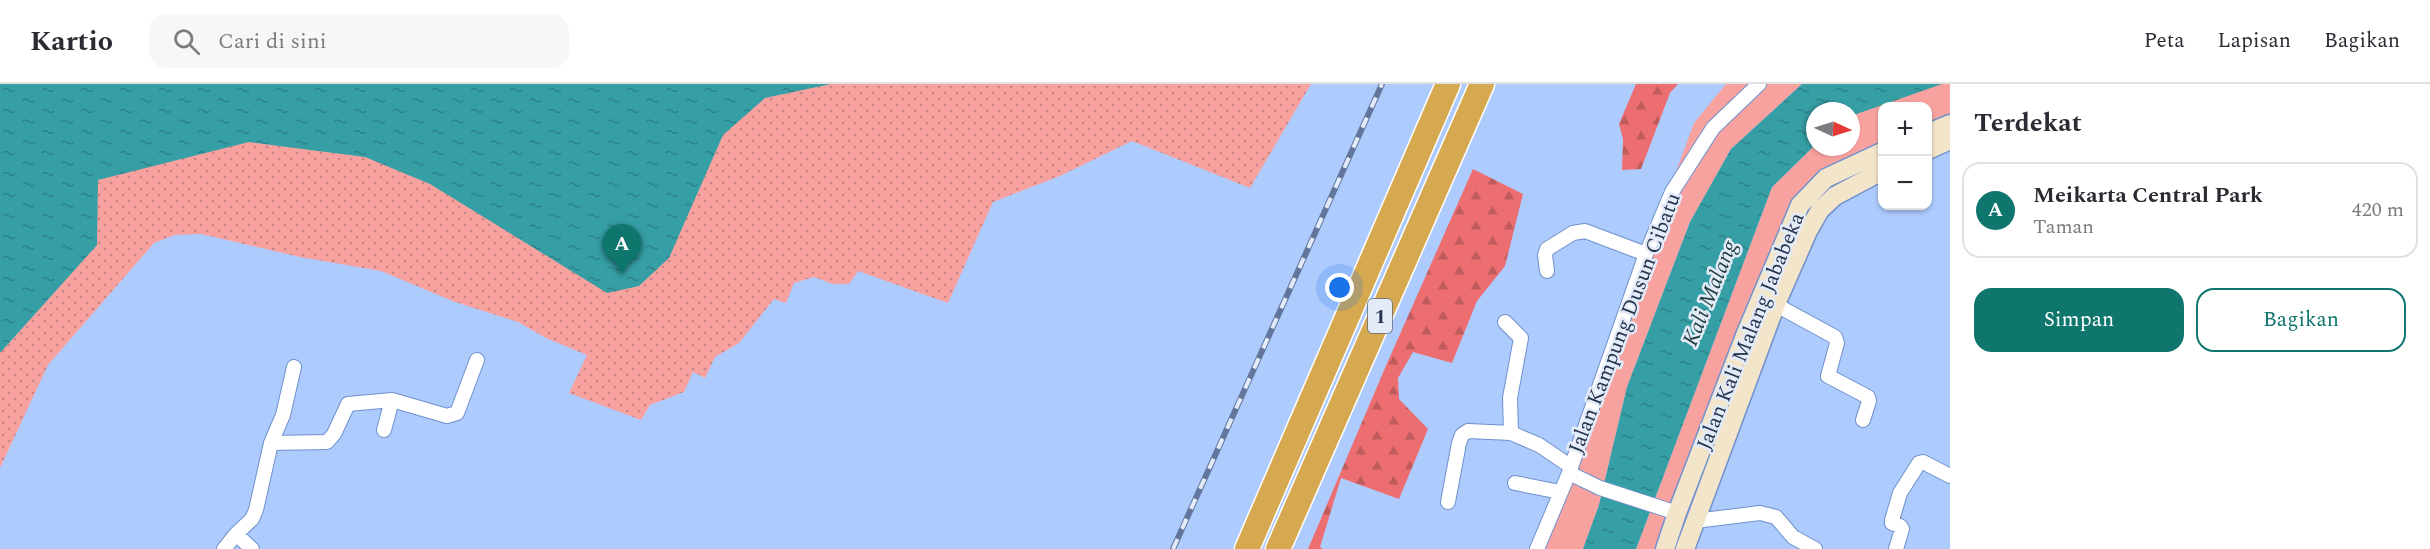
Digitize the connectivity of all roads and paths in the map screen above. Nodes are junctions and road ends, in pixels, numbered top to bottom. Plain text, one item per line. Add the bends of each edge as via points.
1 (1446, 84) edge
2 (1466, 84) edge
3 (1482, 84) edge
4 (1759, 84) edge
5 (1950, 124) edge
6 (1932, 131) edge
7 (1950, 140) edge
8 (1932, 148) edge
9 (1878, 155) edge
10 (1878, 173) edge
11 (1646, 254) junction
12 (1547, 271) dead end
13 (1768, 301) junction
14 (1505, 322) dead end
15 (477, 360) dead end
16 (294, 367) dead end
17 (392, 400) junction
18 (1863, 420) dead end
19 (384, 430) dead end
20 (1708, 430) junction
21 (1511, 433) junction
22 (1726, 438) junction
23 (271, 443) junction
24 (1569, 469) junction
25 (1950, 476) edge
26 (1515, 483) dead end
27 (1560, 492) junction
28 (1448, 502) dead end
29 (1677, 513) junction
30 (1695, 521) junction
31 (236, 534) junction
32 (224, 549) edge
33 (252, 549) edge
34 (1245, 549) edge
35 (1263, 549) edge
36 (1278, 549) edge
37 (1537, 549) edge
38 (1665, 549) edge
39 (1685, 549) edge
40 (1815, 549) edge
41 (1896, 549) edge

1 - 34 highway, 1
2 - 35 highway, 1
3 - 36 highway, 1
4 - 11 street, Jalan Kampung Dusun Cibatu via 1709,134 1672,192
5 - 6 main road
7 - 8 main road
9 - 13 main road, Jalan Kali Malang Jababeka via 1826,178 1800,205
10 - 13 main road, Jalan Kali Malang Jababeka via 1835,195 1820,210
11 - 12 street via 1578,231 1547,249
11 - 24 street, Jalan Kampung Dusun Cibatu
13 - 18 street via 1835,337 1837,343 1827,376 1868,397
13 - 20 main road, Jalan Kali Malang Jababeka
13 - 22 main road, Jalan Kali Malang Jababeka
14 - 21 street via 1521,338 1510,398
15 - 17 street via 457,413 447,416
16 - 23 street via 283,416
17 - 19 street
17 - 23 street via 348,404 327,442
20 - 22 main road
20 - 29 main road, Jalan Kali Malang Jababeka
21 - 24 street via 1539,445
21 - 28 street via 1468,431 1462,435
22 - 30 main road, Jalan Kali Malang Jababeka
23 - 31 street via 256,510
24 - 27 street, Jalan Kampung Dusun Cibatu
24 - 29 street via 1600,488
25 - 41 street via 1919,463 1900,493 1892,520 1902,529
26 - 27 street
27 - 37 street, Jalan Kampung Dusun Cibatu
29 - 38 main road, Jalan Kali Malang Jababeka
30 - 39 main road, Jalan Kali Malang Jababeka
30 - 40 street via 1760,513 1776,517 1793,537
31 - 32 street
31 - 33 street

